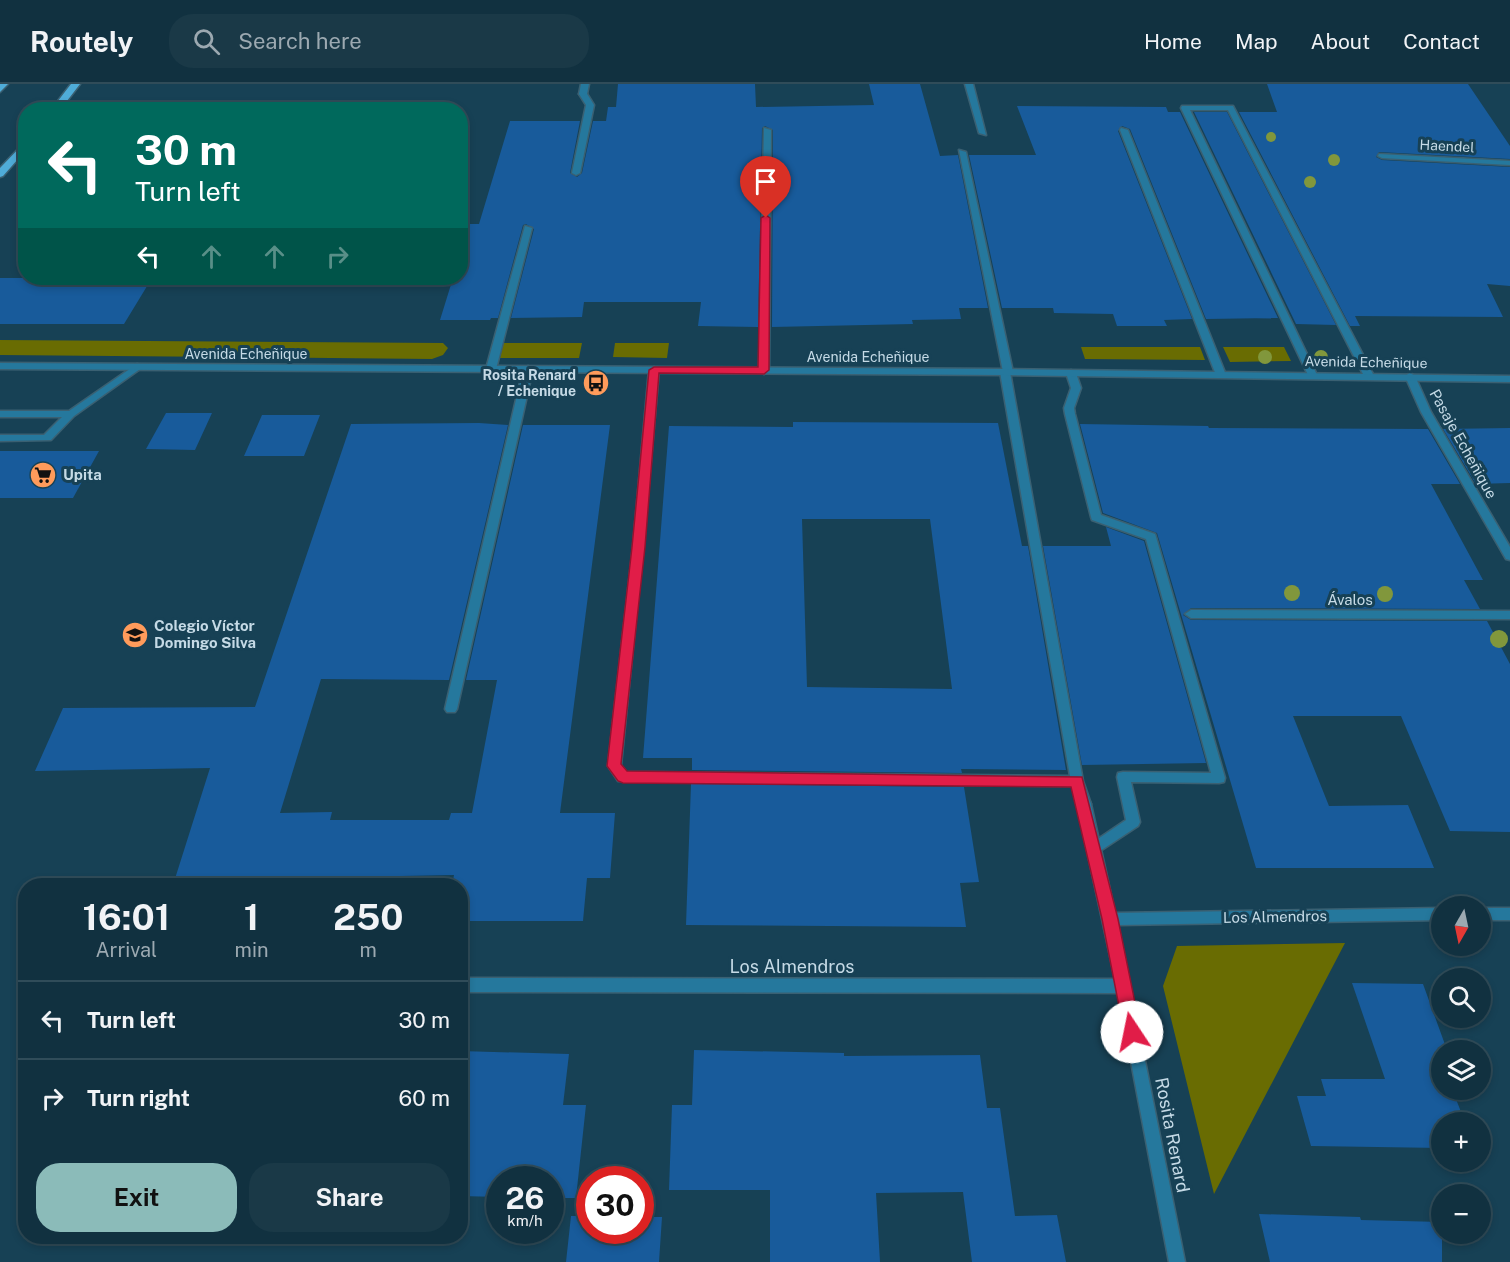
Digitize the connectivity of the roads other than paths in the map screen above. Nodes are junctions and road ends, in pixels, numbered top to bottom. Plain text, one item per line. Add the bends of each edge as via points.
1 (4, 84) edge
2 (76, 84) edge
3 (585, 84) edge
4 (969, 84) edge
5 (0, 89) edge
6 (61, 102) edge
7 (767, 130) dead end
8 (1125, 130) dead end
9 (983, 133) dead end
10 (962, 152) dead end
11 (18, 153) edge
12 (1382, 156) dead end
13 (1510, 163) edge
14 (576, 173) dead end
15 (0, 174) edge
16 (528, 228) dead end
17 (0, 366) edge
18 (137, 367) junction
19 (491, 369) junction
20 (528, 369) junction
21 (654, 370) junction
22 (764, 370) junction
23 (1006, 372) junction
24 (1071, 373) junction
25 (1221, 375) junction
26 (1312, 375) junction
27 (1369, 376) junction
28 (1410, 376) junction
29 (1510, 379) edge
30 (0, 414) edge
31 (71, 414) junction
32 (0, 438) edge
33 (1510, 556) edge
34 (1173, 614) junction
35 (1510, 615) edge
36 (451, 709) dead end
37 (1077, 781) junction
38 (1094, 849) junction
39 (1491, 914) edge
40 (1510, 914) edge
41 (1431, 915) edge
42 (1110, 919) junction
43 (468, 985) edge
44 (1124, 986) junction
45 (1177, 1262) edge

1 - 5 main road
2 - 6 main road
3 - 14 street via 583,94 590,105
4 - 9 street
7 - 22 street
8 - 25 street
10 - 23 street
11 - 15 main road
12 - 13 street, Haendel
16 - 19 street
17 - 18 street, Avenida Echeñique
18 - 19 street, Avenida Echeñique
18 - 31 street
19 - 20 street, Avenida Echeñique
20 - 21 street, Avenida Echeñique
20 - 36 street
21 - 22 street, Avenida Echeñique
21 - 37 street via 614,766 623,777
22 - 23 street, Avenida Echeñique
23 - 24 street, Avenida Echeñique
23 - 37 street, Rosita Renard
24 - 25 street, Avenida Echeñique
24 - 34 street via 1076,388 1070,414 1096,517 1151,537
25 - 26 street, Avenida Echeñique
26 - 27 street, Avenida Echeñique
26 - 27 street via 1185,108 1230,108
27 - 28 street, Avenida Echeñique
28 - 29 street, Avenida Echeñique
28 - 33 street, Pasaje Echeñique via 1426,412
30 - 31 street
31 - 32 street via 47,438
34 - 35 street, Ávalos
34 - 38 street via 1220,778 1122,777 1133,822
37 - 38 street, Rosita Renard
38 - 42 street, Rosita Renard
39 - 40 street
41 - 42 street, Los Almendros
42 - 44 street, Rosita Renard
43 - 44 street, Los Almendros
44 - 45 street, Rosita Renard

